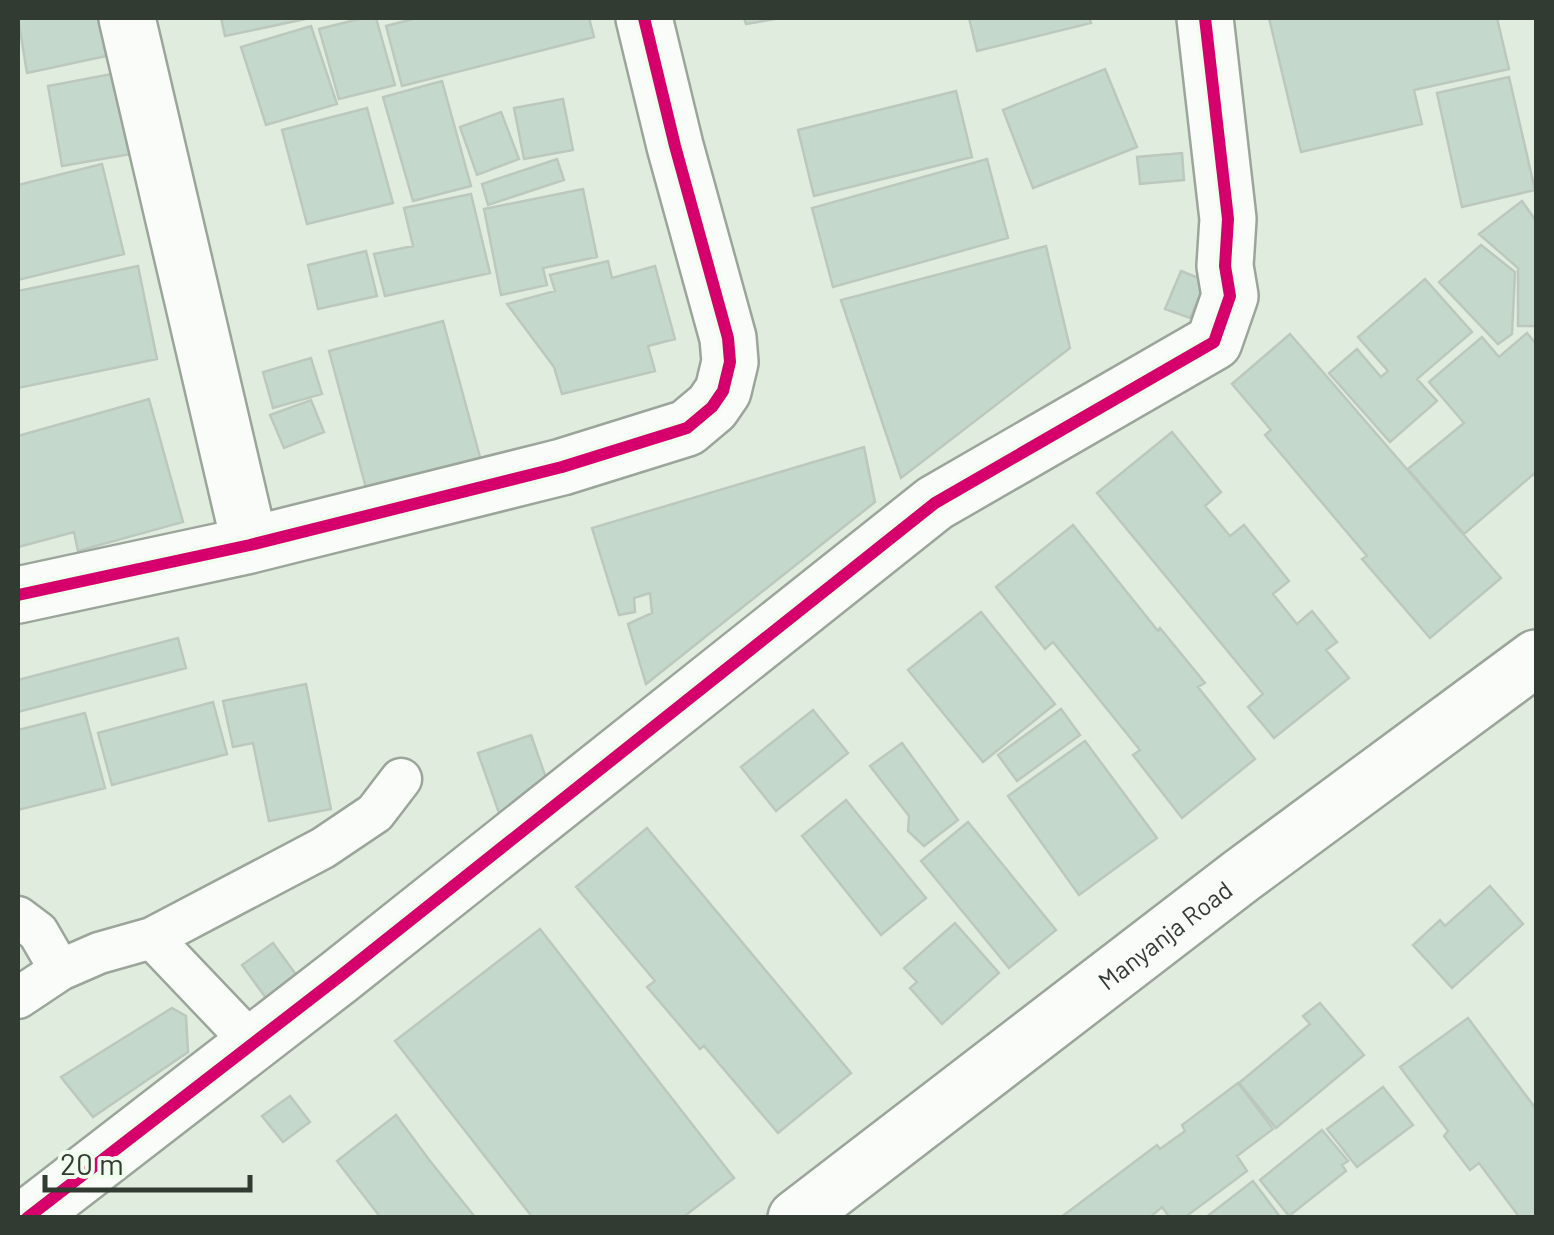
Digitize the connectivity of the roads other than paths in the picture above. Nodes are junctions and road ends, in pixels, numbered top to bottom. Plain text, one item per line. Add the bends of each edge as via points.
1 (127, 18) edge
2 (644, 18) edge
3 (1204, 18) edge
4 (250, 546) junction
5 (18, 596) edge
6 (1536, 658) edge
7 (400, 779) dead end
8 (18, 917) edge
9 (152, 938) junction
10 (60, 970) junction
11 (18, 998) edge
12 (252, 1042) junction
13 (27, 1218) edge
14 (796, 1218) edge

1 - 4 street
2 - 4 street via 728,338 730,362 712,407 687,428 562,467
3 - 12 street via 1228,218 1230,296 1214,342 935,504
4 - 5 street
6 - 14 street, Manyanja Road
7 - 9 lane via 360,827
8 - 10 lane via 38,932
9 - 10 lane
9 - 12 lane
10 - 11 lane
12 - 13 street

